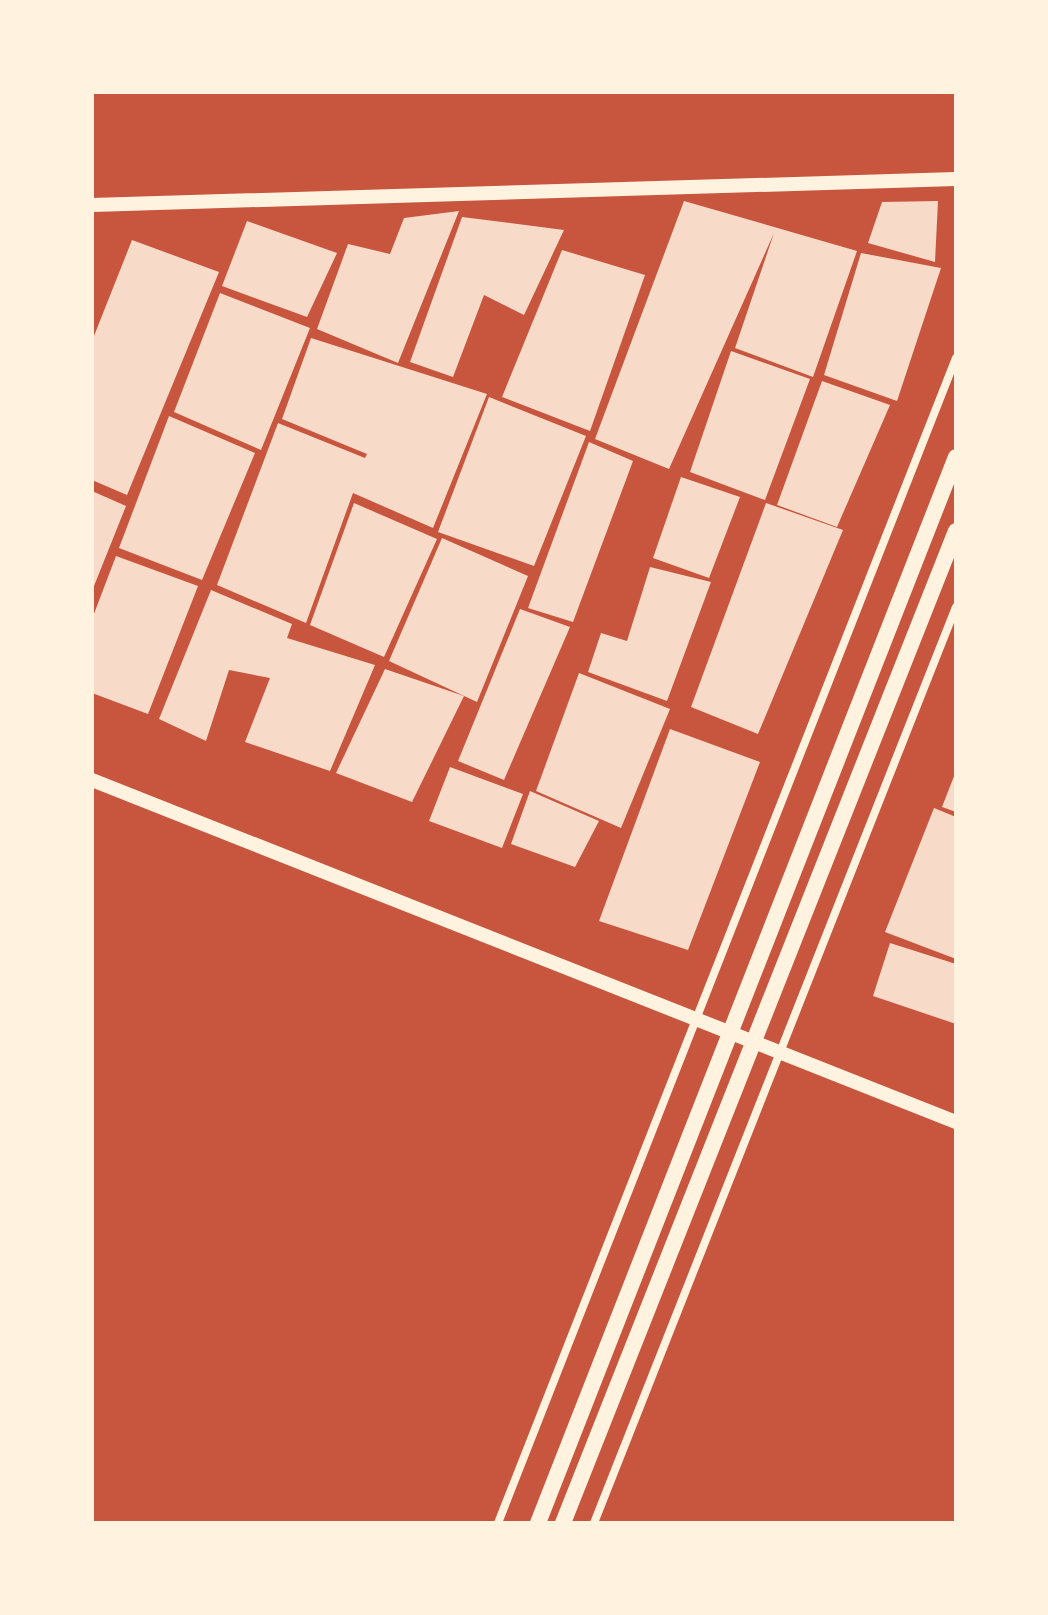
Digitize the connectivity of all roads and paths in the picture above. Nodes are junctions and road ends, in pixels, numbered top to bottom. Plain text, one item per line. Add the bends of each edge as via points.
1 (956, 179) edge
2 (92, 205) edge
3 (956, 358) edge
4 (956, 457) edge
5 (956, 531) edge
6 (956, 607) edge
7 (92, 780) edge
8 (696, 1021) junction
9 (731, 1035) junction
10 (752, 1043) junction
11 (779, 1054) junction
12 (956, 1122) edge
13 (498, 1523) edge
14 (538, 1523) edge
15 (563, 1523) edge
16 (594, 1523) edge

1 - 2 street
3 - 8 street
4 - 9 main road
5 - 10 main road
6 - 11 street
7 - 8 street
8 - 9 street
8 - 13 street
9 - 10 street
9 - 14 main road
10 - 11 street
10 - 15 main road
11 - 12 street
11 - 16 street

